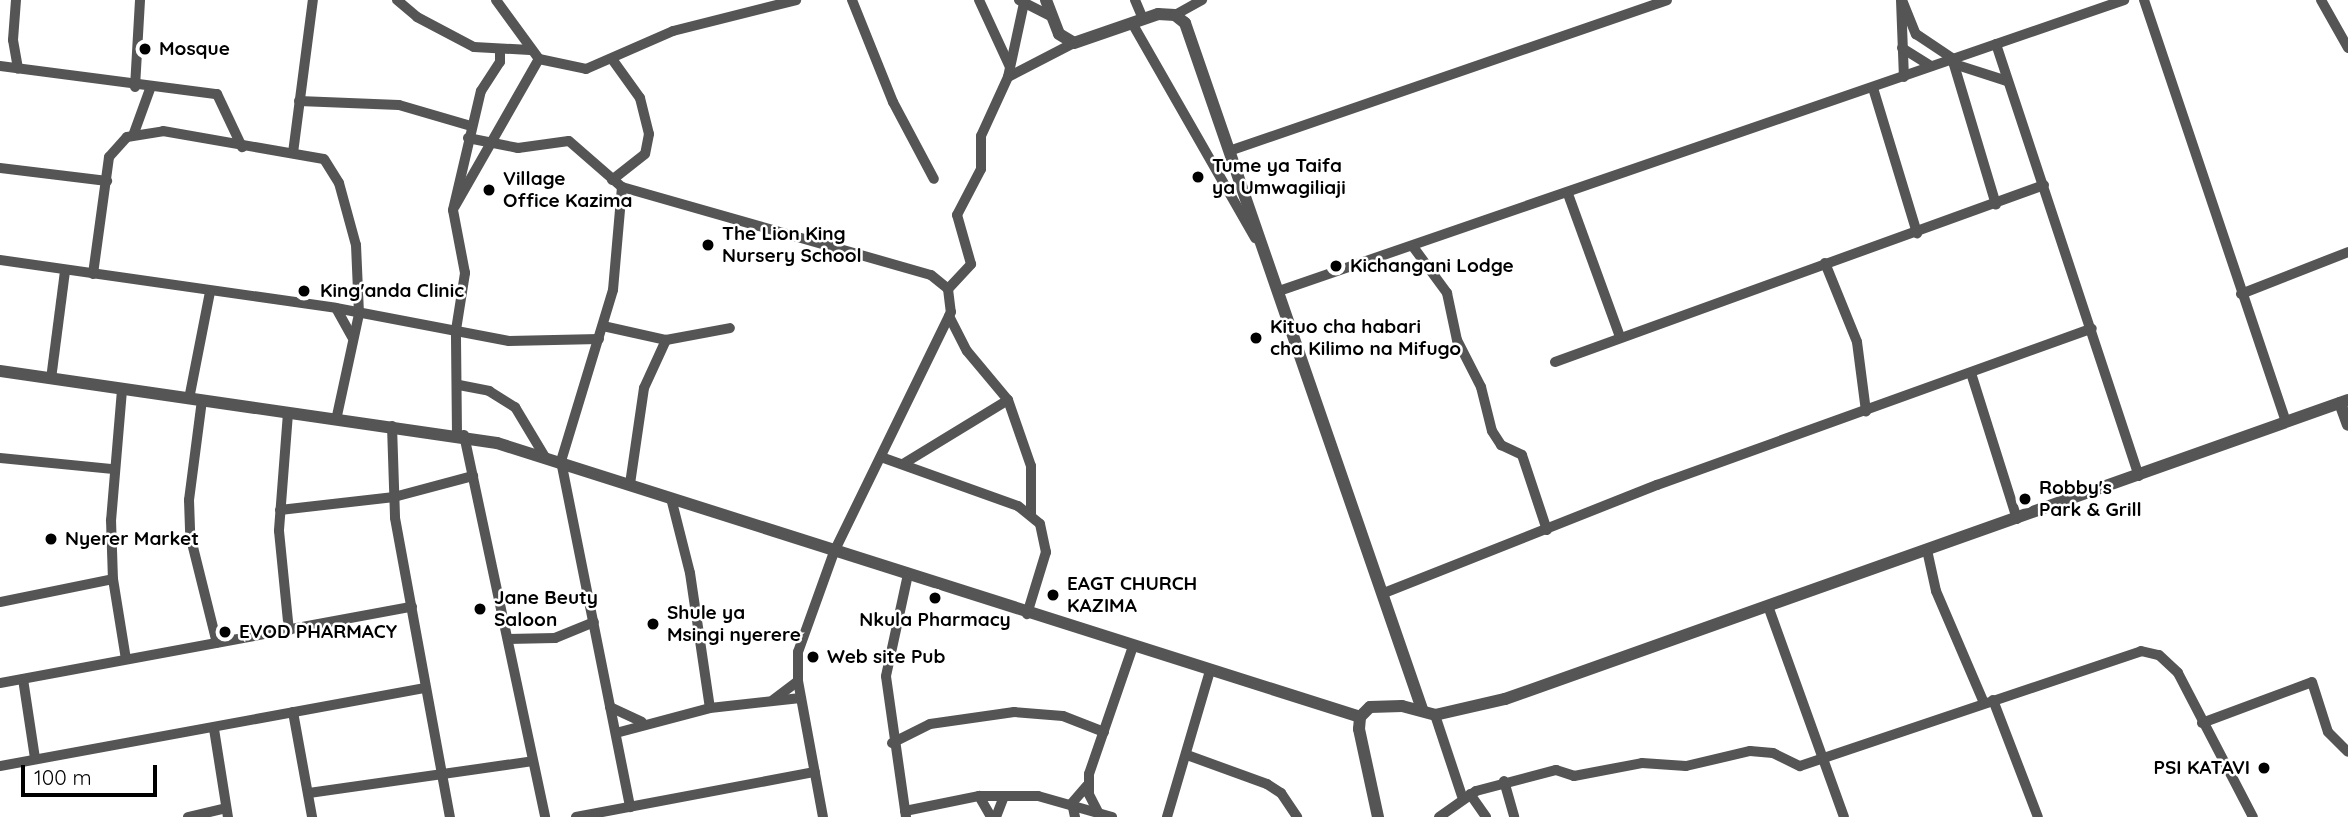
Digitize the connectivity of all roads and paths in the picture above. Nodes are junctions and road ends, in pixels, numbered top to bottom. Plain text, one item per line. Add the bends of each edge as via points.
1 (16, 0) edge
2 (140, 0) edge
3 (313, 0) edge
4 (397, 0) edge
5 (496, 0) edge
6 (796, 0) edge
7 (852, 0) edge
8 (979, 0) edge
9 (1046, 0) edge
10 (1135, 0) edge
11 (1202, 0) edge
12 (1667, 0) edge
13 (1901, 0) edge
14 (2124, 0) edge
15 (2144, 0) edge
16 (2321, 0) edge
17 (1021, 1) edge
18 (781, 2) edge
19 (2094, 5) edge
20 (1175, 15) junction
21 (1052, 18) junction
22 (1137, 21) junction
23 (1074, 43) junction
24 (1996, 44) junction
25 (1902, 48) junction
26 (2348, 48) edge
27 (530, 50) junction
28 (500, 51) junction
29 (539, 59) junction
30 (611, 59) junction
31 (1953, 61) junction
32 (0, 66) edge
33 (1931, 66) junction
34 (18, 69) junction
35 (1009, 72) junction
36 (1904, 77) junction
37 (2007, 81) junction
38 (135, 86) junction
39 (1873, 88) junction
40 (150, 89) junction
41 (299, 101) junction
42 (471, 126) junction
43 (134, 133) junction
44 (468, 138) junction
45 (491, 143) junction
46 (242, 147) junction
47 (1232, 150) junction
48 (293, 153) junction
49 (0, 168) edge
50 (934, 179) dead end
51 (612, 180) junction
52 (107, 181) junction
53 (2044, 185) junction
54 (622, 187) junction
55 (1568, 194) junction
56 (1996, 205) junction
57 (453, 210) junction
58 (1917, 233) junction
59 (1414, 248) junction
60 (2348, 252) edge
61 (0, 260) edge
62 (1825, 263) junction
63 (1271, 264) junction
64 (65, 271) junction
65 (93, 274) junction
66 (948, 289) junction
67 (1279, 291) junction
68 (210, 292) junction
69 (2241, 294) junction
70 (335, 307) junction
71 (359, 314) junction
72 (949, 316) junction
73 (603, 326) junction
74 (730, 328) dead end
75 (2092, 328) junction
76 (456, 330) junction
77 (352, 337) junction
78 (1620, 337) junction
79 (599, 339) junction
80 (666, 340) junction
81 (1555, 362) dead end
82 (0, 371) edge
83 (1970, 373) junction
84 (51, 379) junction
85 (459, 385) junction
86 (122, 390) junction
87 (1867, 393) junction
88 (195, 399) junction
89 (1008, 400) junction
90 (2344, 401) edge
91 (1882, 406) junction
92 (1866, 411) junction
93 (288, 413) junction
94 (336, 420) junction
95 (2286, 422) junction
96 (2348, 425) edge
97 (391, 426) junction
98 (461, 435) junction
99 (545, 457) junction
100 (881, 457) junction
101 (0, 458) edge
102 (561, 461) junction
103 (903, 464) junction
104 (113, 469) junction
105 (473, 476) junction
106 (2139, 476) junction
107 (630, 484) junction
108 (394, 497) junction
109 (671, 498) junction
110 (280, 510) junction
111 (1031, 514) junction
112 (2017, 519) junction
113 (1547, 530) junction
114 (1927, 550) junction
115 (834, 552) junction
116 (908, 574) junction
117 (113, 579) junction
118 (1384, 593) junction
119 (0, 602) edge
120 (1768, 606) junction
121 (412, 607) junction
122 (1027, 614) junction
123 (594, 622) junction
124 (289, 631) junction
125 (508, 639) junction
126 (218, 643) junction
127 (1133, 646) junction
128 (126, 659) junction
129 (1210, 671) junction
130 (23, 679) junction
131 (798, 681) junction
132 (0, 683) edge
133 (424, 688) junction
134 (800, 698) junction
135 (772, 701) junction
136 (1988, 702) junction
137 (610, 707) junction
138 (710, 708) junction
139 (1422, 709) junction
140 (293, 712) junction
141 (1435, 715) junction
142 (1360, 717) junction
143 (642, 722) junction
144 (890, 722) junction
145 (2202, 723) junction
146 (915, 728) junction
147 (214, 729) junction
148 (1104, 732) junction
149 (616, 733) junction
150 (892, 743) junction
151 (2348, 752) edge
152 (1187, 755) junction
153 (35, 758) junction
154 (1823, 760) junction
155 (533, 761) junction
156 (0, 766) edge
157 (815, 772) junction
158 (441, 774) junction
159 (1504, 781) junction
160 (1087, 786) junction
161 (309, 793) junction
162 (1466, 795) junction
163 (979, 796) junction
164 (1004, 796) junction
165 (1072, 803) junction
166 (630, 807) junction
167 (1098, 812) junction
168 (227, 813) edge
169 (906, 814) edge
170 (188, 817) edge
171 (312, 817) edge
172 (450, 817) edge
173 (544, 817) edge
174 (576, 817) edge
175 (823, 817) edge
176 (993, 817) edge
177 (1075, 817) edge
178 (1112, 817) edge
179 (1167, 817) edge
180 (1297, 817) edge
181 (1378, 817) edge
182 (1440, 817) edge
183 (1486, 817) edge
184 (1514, 817) edge
185 (1844, 817) edge
186 (2038, 817) edge
187 (2253, 817) edge

1 - 34 street via 13,40
2 - 38 street
3 - 41 street
4 - 28 street via 454,37
5 - 27 street
6 - 18 street
7 - 50 street via 893,102
8 - 35 street
9 - 21 street
10 - 22 street
11 - 20 street
12 - 47 street
13 - 25 street
13 - 31 street via 1916,34
14 - 19 street
15 - 69 street
16 - 26 street
17 - 21 street
17 - 35 street
18 - 30 street via 673,31
19 - 24 street
20 - 22 street
20 - 47 street via 1185,23
21 - 23 street via 1059,34
22 - 23 street
22 - 63 street
23 - 35 street
24 - 31 street
24 - 37 street
25 - 33 street
25 - 36 street
27 - 28 street
27 - 29 street
28 - 42 street
29 - 30 street via 586,69
29 - 45 street
30 - 51 street via 640,99 649,134 640,161
31 - 33 street
31 - 37 street
31 - 56 street
32 - 34 street
33 - 36 street
34 - 38 street
35 - 66 street via 981,136 981,169 957,215 971,264
36 - 39 street
37 - 53 street
38 - 40 street
39 - 55 street
39 - 58 street
40 - 43 street
40 - 46 street via 217,94
41 - 42 street via 400,105
41 - 48 street
42 - 44 street
43 - 46 street via 177,133
43 - 52 street via 112,148
44 - 45 street
44 - 57 street
45 - 51 street via 518,148 569,141
45 - 57 street
46 - 48 street
47 - 63 street
48 - 71 street via 324,159 339,183 354,227
49 - 52 street
51 - 54 street
52 - 65 street
53 - 56 street
53 - 75 street
54 - 66 street via 931,275
54 - 73 street via 613,290
55 - 59 street
55 - 78 street
56 - 58 street
57 - 76 street via 466,273
58 - 62 street
59 - 67 street
59 - 113 street via 1447,293 1457,340 1481,387 1489,424 1497,442 1522,455
60 - 69 street
61 - 64 street
62 - 78 street
62 - 87 street via 1857,342
63 - 67 street
64 - 65 street
64 - 84 street
65 - 68 street
66 - 72 street
67 - 118 street
68 - 70 street
68 - 88 street
69 - 95 street
70 - 71 street
70 - 77 street
71 - 76 street
71 - 77 street
72 - 89 street via 967,351
72 - 100 street
73 - 79 street
73 - 80 street
74 - 80 street
75 - 83 street
75 - 106 street
76 - 79 street via 526,342
76 - 85 street
77 - 94 street
78 - 81 street
79 - 102 street
80 - 107 street via 644,388
82 - 84 street
83 - 91 street
83 - 112 street
84 - 86 street
85 - 98 street
85 - 99 street via 489,391 516,407
86 - 88 street
86 - 104 street
87 - 91 street
87 - 92 street
88 - 93 street
88 - 126 street via 190,535
89 - 103 street
89 - 111 street via 1031,466
90 - 95 street
90 - 96 street
91 - 92 street
92 - 113 street
93 - 94 street
93 - 110 street
94 - 97 street
95 - 106 street
97 - 98 street
97 - 108 street
98 - 99 street
98 - 105 street
99 - 102 street
100 - 103 street
100 - 115 street
101 - 104 street
102 - 107 street
102 - 123 street
103 - 111 street
104 - 117 street
105 - 108 street
105 - 125 street
106 - 112 street
107 - 109 street
108 - 110 street
108 - 121 street
109 - 115 street
109 - 138 street via 690,573
110 - 124 street
111 - 122 street via 1046,538
112 - 114 street
113 - 118 street
114 - 120 street
114 - 136 street via 1937,592
115 - 116 street
115 - 131 street via 805,628
116 - 122 street
116 - 144 street via 886,676
117 - 119 street
117 - 128 street
118 - 139 street
120 - 141 street via 1505,699
120 - 154 street
121 - 124 street
121 - 133 street
122 - 127 street
123 - 125 street via 555,638
123 - 137 street
124 - 126 street
125 - 155 street
126 - 128 street
127 - 129 street
127 - 148 street
128 - 130 street
129 - 142 street
129 - 152 street
130 - 132 street
130 - 153 street
131 - 134 street
131 - 135 street
133 - 140 street
133 - 158 street
134 - 135 street
134 - 157 street
135 - 138 street
136 - 145 street via 2141,651 2158,655 2178,673
136 - 154 street
136 - 186 street
137 - 143 street
137 - 149 street
138 - 143 street
139 - 141 street
139 - 142 street via 1381,705
140 - 147 street
140 - 161 street
141 - 162 street
142 - 181 street
143 - 149 street
144 - 146 street
144 - 150 street
145 - 151 street via 2312,682 2328,732
145 - 187 street
146 - 148 street via 1038,712
146 - 150 street
147 - 153 street
147 - 168 street
148 - 160 street
149 - 166 street
150 - 169 street
152 - 179 street
152 - 180 street via 1267,784 1281,793
153 - 156 street
154 - 159 street via 1800,766 1773,753 1734,752 1686,766 1642,763 1574,776 1559,770
154 - 185 street
155 - 158 street
155 - 173 street
157 - 166 street
157 - 175 street
158 - 161 street
158 - 172 street
159 - 162 street
159 - 184 street
160 - 165 street
160 - 167 street
161 - 171 street
162 - 182 street
162 - 183 street
163 - 164 street
163 - 169 street
163 - 176 street
164 - 165 street
164 - 176 street
165 - 167 street
165 - 177 street
166 - 174 street
167 - 178 street
168 - 170 street

